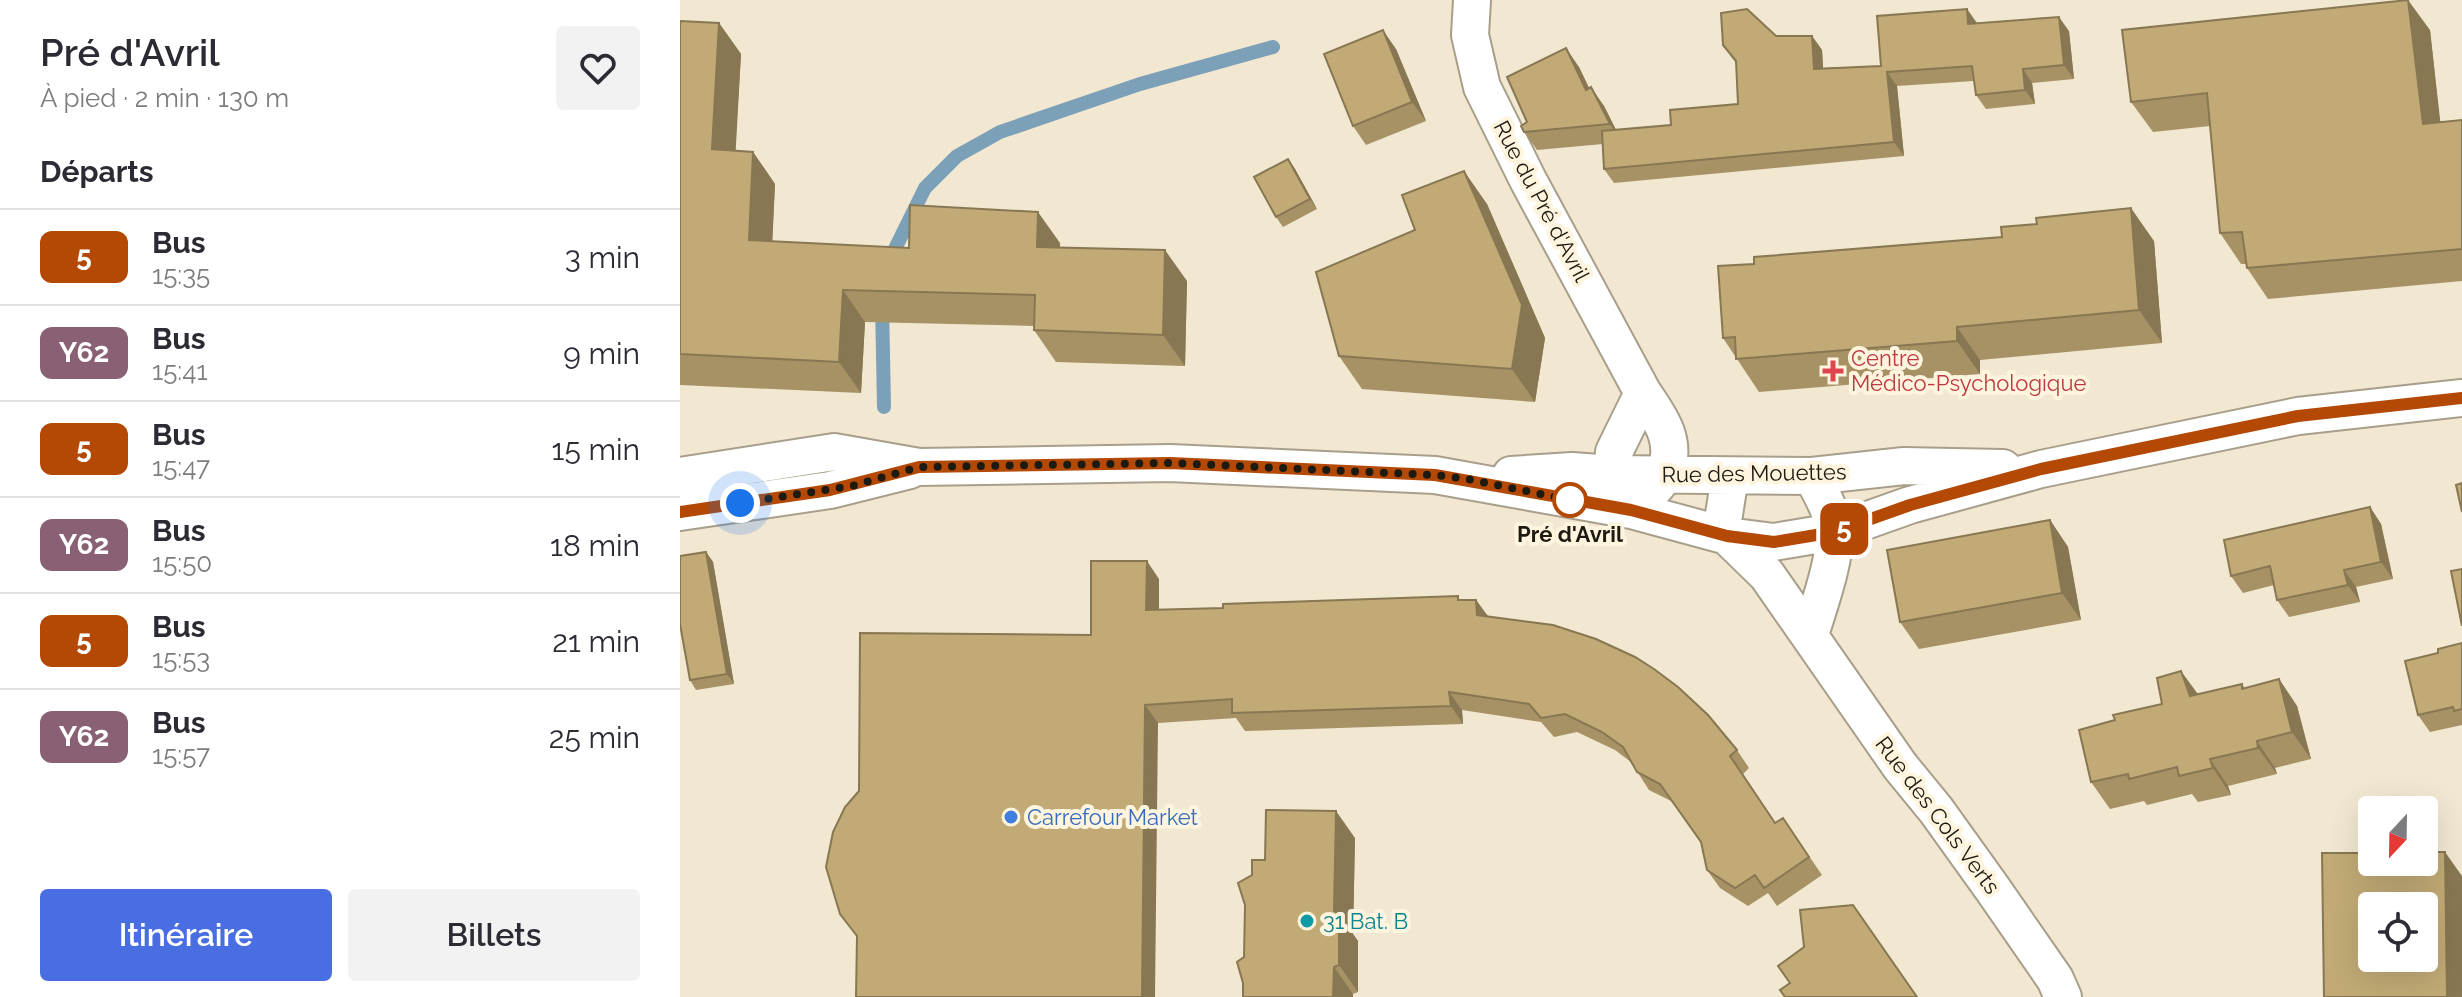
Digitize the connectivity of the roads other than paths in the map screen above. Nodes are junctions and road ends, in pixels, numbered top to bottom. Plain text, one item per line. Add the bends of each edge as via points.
1 (1472, 0) edge
2 (1643, 393) junction
3 (2462, 398) edge
4 (919, 467) junction
5 (2041, 469) junction
6 (1612, 474) junction
7 (1665, 475) junction
8 (680, 476) edge
9 (1812, 476) junction
10 (1734, 477) junction
11 (1467, 479) junction
12 (1631, 510) junction
13 (680, 512) edge
14 (1834, 532) junction
15 (1727, 536) junction
16 (1810, 635) junction
17 (2063, 997) edge

1 - 2 street, Rue du Pré d'Avril via 1470,35 1482,87
2 - 6 street via 1614,452
2 - 7 street, Rue du Pré d'Avril via 1666,426
3 - 5 street, Rue des Mouettes via 2298,416
4 - 8 street, Rue des Mouettes via 834,452
4 - 11 street, Rue des Mouettes via 1161,463
4 - 13 street, Rue des Mouettes via 830,490
5 - 9 street, Rue des Mouettes via 1904,466
5 - 14 street, Rue des Mouettes
6 - 7 street, Rue des Mouettes
6 - 11 street, Rue des Mouettes via 1572,471
6 - 12 street
7 - 10 street, Rue des Mouettes
7 - 12 street
9 - 10 street, Rue des Mouettes
9 - 14 street
10 - 15 street via 1723,521
11 - 12 street, Rue des Mouettes
12 - 15 street, Rue des Mouettes
14 - 15 street, Rue des Mouettes via 1774,542
14 - 16 street
15 - 16 street, Rue des Cols Verts via 1767,575
16 - 17 street, Rue des Cols Verts via 1992,888

